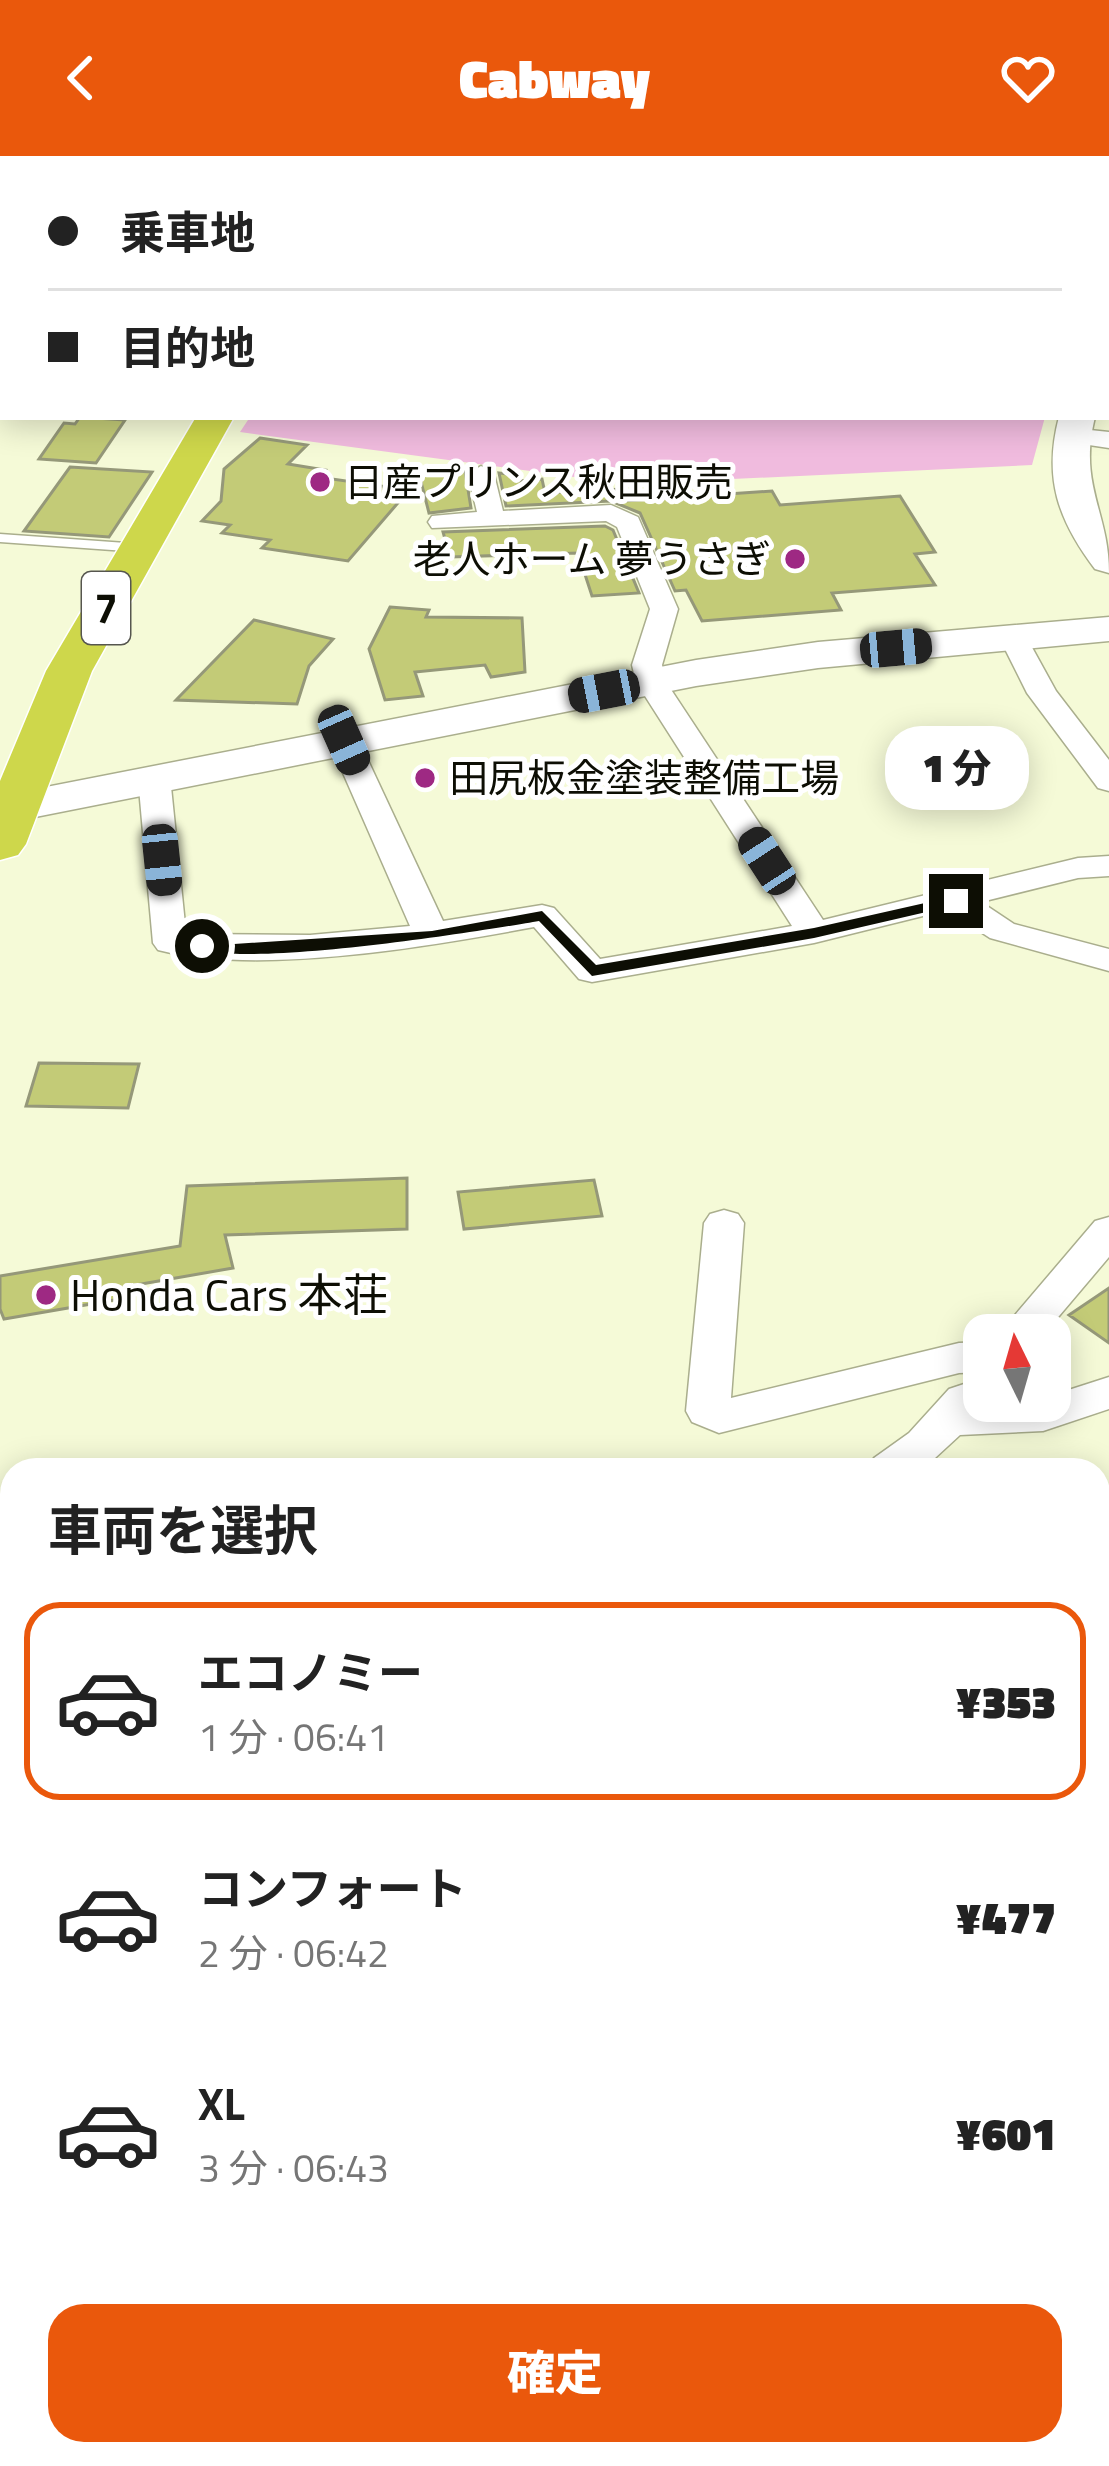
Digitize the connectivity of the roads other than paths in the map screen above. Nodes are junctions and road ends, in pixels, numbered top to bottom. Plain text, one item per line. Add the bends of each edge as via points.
1 (213, 420) edge
2 (1086, 431) edge
3 (481, 474) dead end
4 (492, 520) junction
5 (441, 523) dead end
6 (0, 538) edge
7 (140, 548) junction
8 (1109, 561) edge
9 (1109, 629) edge
10 (1013, 637) junction
11 (651, 682) junction
12 (344, 740) junction
13 (154, 777) junction
14 (1109, 781) edge
15 (5, 820) edge
16 (1109, 866) edge
17 (956, 901) junction
18 (814, 933) junction
19 (432, 936) junction
20 (1109, 960) edge
21 (724, 1223) dead end
22 (1109, 1231) edge
23 (1037, 1314) edge
24 (963, 1358) edge
25 (1109, 1393) edge
26 (963, 1400) edge
27 (947, 1419) junction
28 (907, 1458) edge

1 - 7 highway, 7
2 - 8 street via 1066,470 1071,499
3 - 4 street
4 - 5 street
4 - 11 street via 611,513 629,523 664,609 647,665
6 - 7 lane
7 - 15 highway, 7 via 69,671
9 - 10 street
10 - 11 street via 818,655
10 - 14 street via 1042,693
11 - 12 street
11 - 18 street
12 - 13 street
12 - 19 street
13 - 15 street
13 - 19 street via 170,943 234,949
16 - 17 street
17 - 18 street
17 - 20 street via 1002,931
18 - 19 street via 592,971 542,915
21 - 24 street via 708,1411 719,1417
22 - 23 street
25 - 27 street via 1043,1414
26 - 27 street
27 - 28 street

